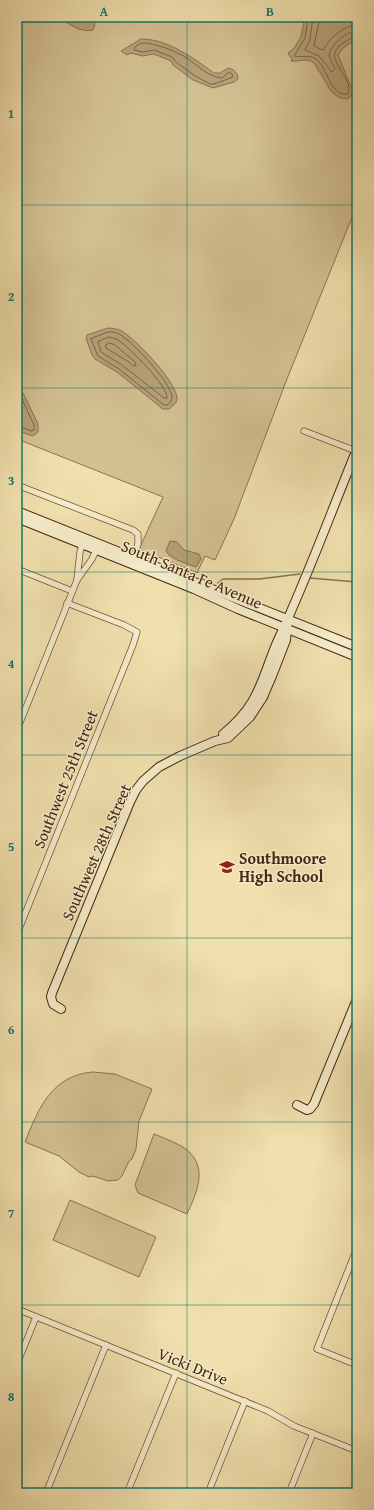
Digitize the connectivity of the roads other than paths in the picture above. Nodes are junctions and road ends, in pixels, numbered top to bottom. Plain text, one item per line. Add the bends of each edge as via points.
1 (304, 431) dead end
2 (356, 450) edge
3 (17, 485) edge
4 (17, 511) edge
5 (17, 518) edge
6 (83, 541) junction
7 (98, 547) junction
8 (133, 558) junction
9 (17, 569) edge
10 (77, 580) junction
11 (72, 591) junction
12 (67, 603) junction
13 (288, 619) junction
14 (285, 628) junction
15 (357, 647) edge
16 (357, 657) edge
17 (17, 730) edge
18 (17, 934) edge
19 (357, 999) edge
20 (61, 1009) dead end
21 (297, 1105) dead end
22 (357, 1248) edge
23 (17, 1309) edge
24 (36, 1317) junction
25 (106, 1345) junction
26 (17, 1364) edge
27 (357, 1365) edge
28 (176, 1373) junction
29 (245, 1401) junction
30 (313, 1433) junction
31 (357, 1451) edge
32 (46, 1493) edge
33 (127, 1493) edge
34 (208, 1493) edge
35 (289, 1493) edge

1 - 2 street
2 - 13 street, Southwest 28th Street
3 - 8 street via 133,530 139,539
4 - 6 street, South Santa Fe Avenue
5 - 6 street, South Santa Fe Avenue
6 - 7 street, South Santa Fe Avenue
6 - 10 street
7 - 8 street, South Santa Fe Avenue
7 - 10 street
7 - 14 street, South Santa Fe Avenue
8 - 13 street, South Santa Fe Avenue
9 - 11 street
10 - 11 street
11 - 12 street
12 - 17 street
12 - 18 street, Southwest 25th Street via 136,632
13 - 14 street, Southwest 28th Street
13 - 15 street, South Santa Fe Avenue
14 - 16 street, South Santa Fe Avenue
14 - 20 street, Southwest 28th Street via 286,640 266,692 250,717 228,738 215,741 168,762 152,772 136,790 52,993 53,1004
19 - 21 street via 314,1104 307,1110
22 - 27 street via 317,1349
23 - 24 street, Vicki Drive
24 - 25 street, Vicki Drive
24 - 26 street
25 - 28 street, Vicki Drive
25 - 32 street
28 - 29 street, Vicki Drive
28 - 33 street
29 - 30 street, Vicki Drive
29 - 34 street
30 - 31 street, Vicki Drive
30 - 35 street

